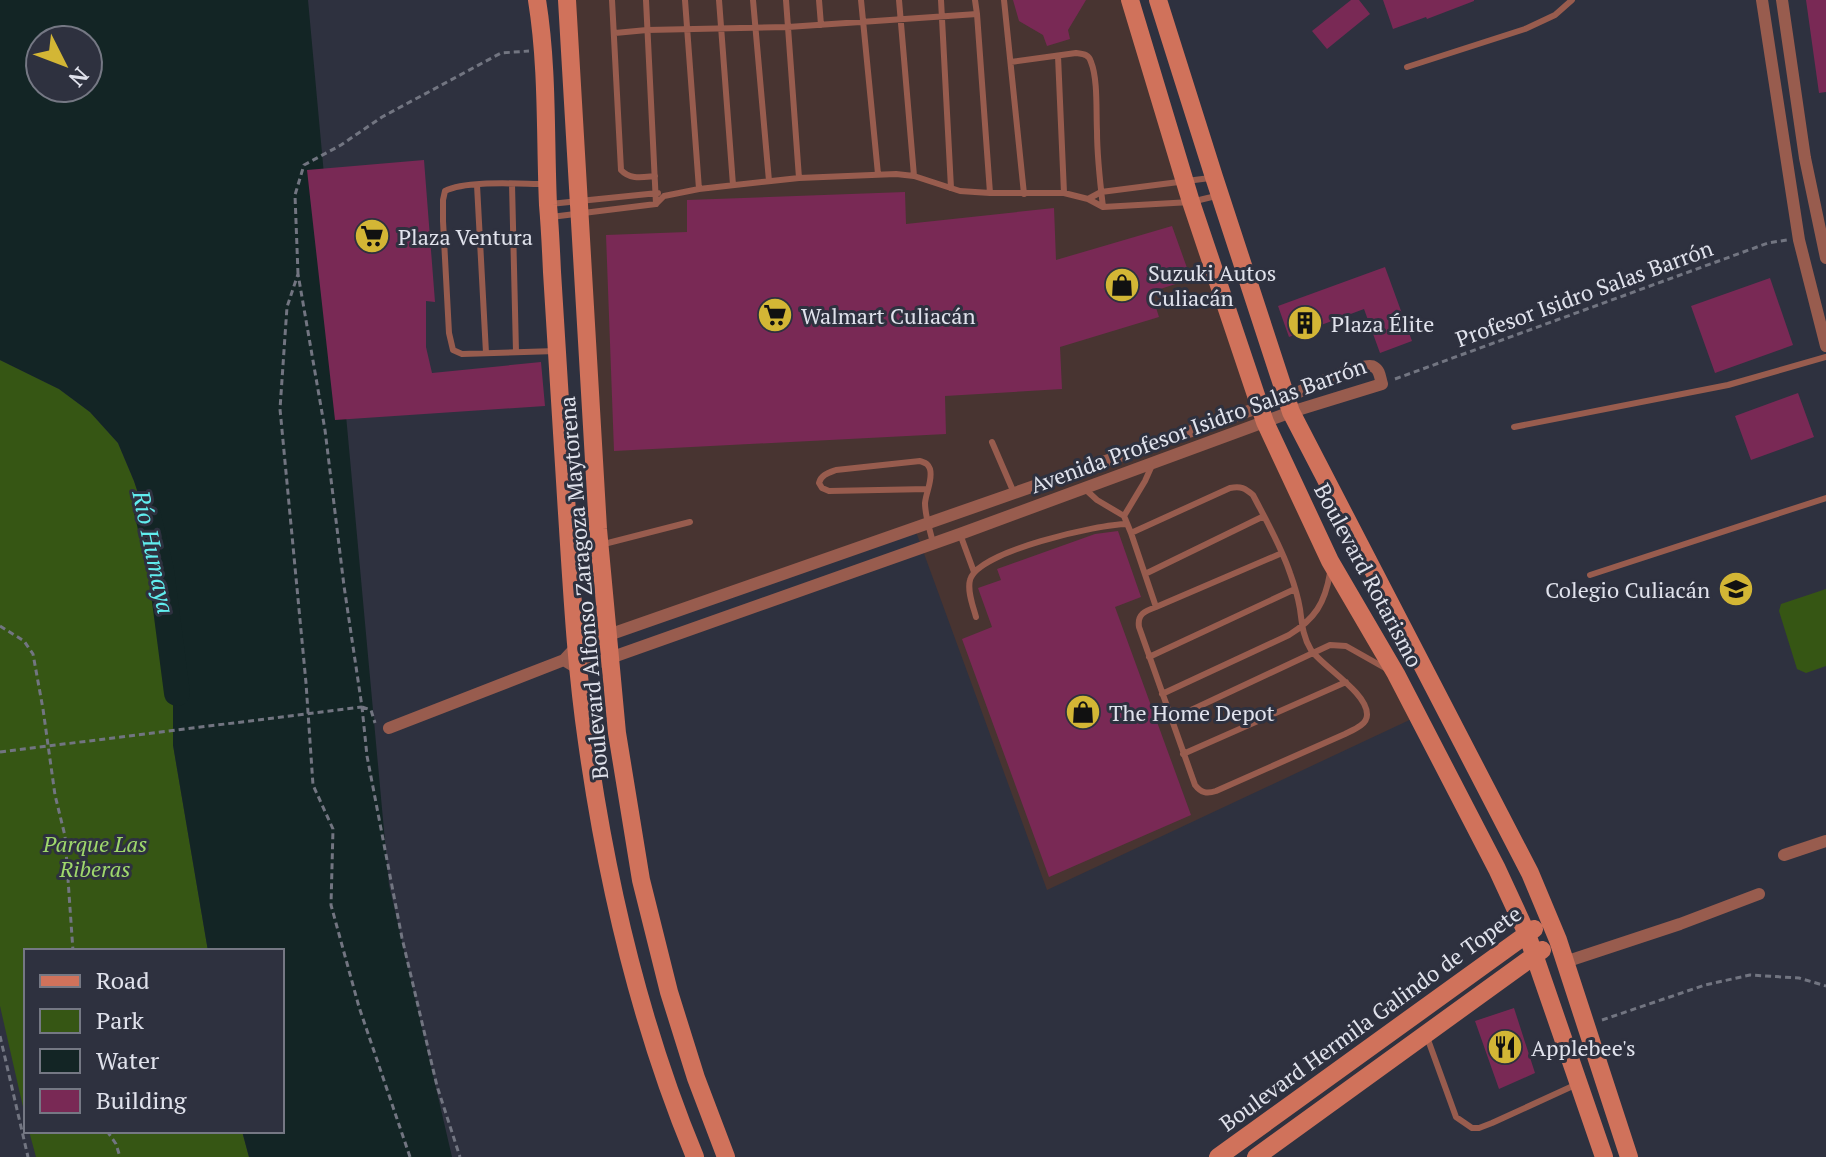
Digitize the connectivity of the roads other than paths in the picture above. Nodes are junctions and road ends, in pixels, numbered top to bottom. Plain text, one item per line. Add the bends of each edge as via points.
1 (537, 0) edge
2 (567, 0) edge
3 (612, 0) edge
4 (646, 0) edge
5 (685, 0) edge
6 (719, 0) edge
7 (753, 0) edge
8 (786, 0) edge
9 (819, 0) edge
10 (861, 0) edge
11 (899, 0) edge
12 (941, 0) edge
13 (975, 0) edge
14 (1004, 0) edge
15 (1130, 0) edge
16 (1158, 0) edge
17 (1572, 0) edge
18 (1762, 0) edge
19 (1782, 0) edge
20 (977, 14) junction
21 (943, 16) junction
22 (899, 19) junction
23 (1784, 21) junction
24 (863, 22) junction
25 (821, 25) junction
26 (1765, 25) junction
27 (788, 27) junction
28 (755, 28) junction
29 (686, 29) junction
30 (721, 29) junction
31 (647, 30) junction
32 (615, 33) junction
33 (1058, 56) junction
34 (1011, 62) junction
35 (1407, 67) dead end
36 (878, 174) junction
37 (655, 176) junction
38 (914, 176) junction
39 (799, 178) junction
40 (769, 181) junction
41 (1186, 181) junction
42 (512, 184) junction
43 (548, 184) junction
44 (477, 185) junction
45 (733, 185) junction
46 (1217, 186) junction
47 (951, 188) junction
48 (699, 189) junction
49 (656, 191) junction
50 (1101, 192) junction
51 (990, 193) junction
52 (1064, 193) junction
53 (1024, 194) junction
54 (664, 196) junction
55 (1088, 199) junction
56 (1191, 202) junction
57 (656, 204) junction
58 (578, 207) junction
59 (1103, 207) junction
60 (549, 211) junction
61 (1826, 258) edge
62 (1820, 297) edge
63 (1826, 346) edge
64 (557, 351) junction
65 (516, 352) junction
66 (486, 353) junction
67 (1826, 357) edge
68 (1289, 405) junction
69 (1263, 415) junction
70 (1514, 427) dead end
71 (992, 442) dead end
72 (1154, 462) junction
73 (1085, 488) junction
74 (928, 489) junction
75 (1014, 493) junction
76 (1826, 498) edge
77 (1124, 516) junction
78 (1264, 516) junction
79 (690, 522) dead end
80 (929, 524) junction
81 (1127, 524) junction
82 (1131, 533) junction
83 (960, 534) junction
84 (933, 543) junction
85 (600, 545) junction
86 (1282, 553) junction
87 (1330, 561) junction
88 (974, 572) junction
89 (1145, 574) junction
90 (1590, 575) dead end
91 (1295, 589) junction
92 (1156, 607) junction
93 (976, 617) dead end
94 (1302, 627) junction
95 (609, 634) junction
96 (577, 646) junction
97 (1313, 652) junction
98 (1149, 657) junction
99 (609, 658) junction
100 (571, 664) junction
101 (1396, 674) junction
102 (1346, 682) junction
103 (1162, 694) junction
104 (1172, 719) junction
105 (389, 728) road end
106 (1183, 754) junction
107 (1826, 841) edge
108 (1784, 855) dead end
109 (1759, 894) dead end
110 (1549, 917) junction
111 (1527, 934) junction
112 (1558, 940) junction
113 (1535, 955) junction
114 (1565, 962) junction
115 (1426, 1034) junction
116 (696, 1078) junction
117 (1578, 1083) junction
118 (669, 1089) junction
119 (695, 1157) edge
120 (726, 1157) edge
121 (1218, 1157) edge
122 (1256, 1157) edge
123 (1604, 1157) edge
124 (1629, 1157) edge

1 - 43 street, Boulevard Alfonso Zaragoza Maytorena
2 - 58 street, Boulevard Alfonso Zaragoza Maytorena
3 - 32 lane
4 - 31 lane
5 - 29 lane
6 - 30 lane
7 - 28 lane
8 - 27 lane
9 - 25 lane
10 - 24 lane
11 - 22 lane
12 - 21 lane
13 - 20 lane
14 - 34 lane
15 - 41 street, Boulevard Rotarismo
16 - 46 street, Boulevard Rotarismo
17 - 35 lane via 1525,29
18 - 26 street
19 - 23 street
20 - 21 lane
20 - 51 lane
21 - 22 lane
21 - 47 lane
22 - 24 lane
22 - 38 lane
23 - 26 street
23 - 61 street
24 - 25 lane
24 - 36 lane
25 - 27 lane
26 - 62 street via 1799,240
27 - 28 lane
27 - 39 lane
28 - 30 lane
28 - 40 lane
29 - 30 lane
29 - 31 lane
29 - 48 lane
30 - 45 lane
31 - 32 lane
31 - 37 lane
32 - 37 lane via 621,170 629,176
33 - 34 lane
33 - 50 lane via 1085,54 1092,62
33 - 52 lane
34 - 53 lane
36 - 38 lane
36 - 39 lane
37 - 49 lane
38 - 47 lane
39 - 40 lane
40 - 45 lane
41 - 46 lane
41 - 50 lane
41 - 56 street, Boulevard Rotarismo
42 - 43 lane
42 - 44 lane
42 - 65 lane
43 - 60 street, Boulevard Alfonso Zaragoza Maytorena
44 - 66 lane
44 - 66 lane via 443,194 445,266 451,346 462,354
45 - 48 lane
46 - 56 lane
46 - 68 street, Boulevard Rotarismo
47 - 51 lane
48 - 54 lane
49 - 54 lane
49 - 57 lane
49 - 58 lane
50 - 55 lane
50 - 59 lane
51 - 53 lane
52 - 53 lane
52 - 55 lane
54 - 57 lane
55 - 59 lane
56 - 59 lane
56 - 69 street, Boulevard Rotarismo
57 - 58 lane
58 - 60 lane
58 - 60 lane
58 - 85 street, Boulevard Alfonso Zaragoza Maytorena
60 - 64 street, Boulevard Alfonso Zaragoza Maytorena
62 - 63 street
64 - 65 lane
64 - 96 street, Boulevard Alfonso Zaragoza Maytorena
65 - 66 lane
67 - 70 lane via 1728,385
68 - 68 street, Avenida Profesor Isidro Salas Barrón via 1382,384 1376,368 1369,365 1333,377
68 - 69 street, Avenida Profesor Isidro Salas Barrón
68 - 110 street, Boulevard Rotarismo
69 - 72 street, Avenida Profesor Isidro Salas Barrón
69 - 75 street, Avenida Profesor Isidro Salas Barrón
69 - 87 street, Boulevard Rotarismo
71 - 75 lane
72 - 73 street, Avenida Profesor Isidro Salas Barrón
72 - 77 lane
73 - 77 lane
73 - 83 street, Avenida Profesor Isidro Salas Barrón
74 - 74 lane via 829,491 819,483 836,470 920,461 930,470
74 - 80 lane
75 - 80 street, Avenida Profesor Isidro Salas Barrón
76 - 90 lane
77 - 81 lane
78 - 82 lane via 1246,489 1230,488
78 - 86 lane
78 - 89 lane
79 - 85 lane
80 - 84 lane
80 - 95 street, Avenida Profesor Isidro Salas Barrón
81 - 82 lane
81 - 88 lane via 1026,546
82 - 89 lane
83 - 84 street, Avenida Profesor Isidro Salas Barrón
83 - 88 lane
84 - 99 street, Avenida Profesor Isidro Salas Barrón
85 - 95 street, Boulevard Alfonso Zaragoza Maytorena
86 - 91 lane
86 - 92 lane
87 - 94 lane via 1324,598
87 - 101 street, Boulevard Rotarismo
88 - 93 lane via 969,581
89 - 92 lane
91 - 94 lane
91 - 98 lane
92 - 98 lane via 1138,621
94 - 97 lane
94 - 103 lane
95 - 96 street, Avenida Profesor Isidro Salas Barrón
95 - 99 street, Boulevard Alfonso Zaragoza Maytorena
96 - 100 street, Boulevard Alfonso Zaragoza Maytorena
97 - 101 lane via 1346,646
97 - 102 lane
97 - 104 lane
98 - 103 lane
99 - 100 street, Avenida Profesor Isidro Salas Barrón
99 - 116 street, Boulevard Alfonso Zaragoza Maytorena via 641,880
100 - 105 street, Avenida Profesor Isidro Salas Barrón
100 - 118 street, Boulevard Alfonso Zaragoza Maytorena via 610,881
101 - 111 street, Boulevard Rotarismo
102 - 106 lane
102 - 106 lane via 1366,709 1362,725 1216,791 1204,792 1195,785
103 - 104 lane
104 - 106 lane
107 - 108 street
109 - 114 street
110 - 111 street, Boulevard Hermila Galindo de Topete
110 - 112 street, Boulevard Rotarismo
111 - 113 street, Boulevard Rotarismo
111 - 121 street, Boulevard Hermila Galindo de Topete
112 - 113 street, Boulevard Hermila Galindo de Topete
112 - 114 street, Boulevard Rotarismo
113 - 115 street, Boulevard Hermila Galindo de Topete
113 - 117 street, Boulevard Rotarismo
114 - 124 street, Boulevard Rotarismo
115 - 117 lane via 1456,1117 1472,1128
115 - 122 street, Boulevard Hermila Galindo de Topete
116 - 118 street
116 - 120 street, Boulevard Alfonso Zaragoza Maytorena
117 - 123 street, Boulevard Rotarismo
118 - 119 street, Boulevard Alfonso Zaragoza Maytorena

